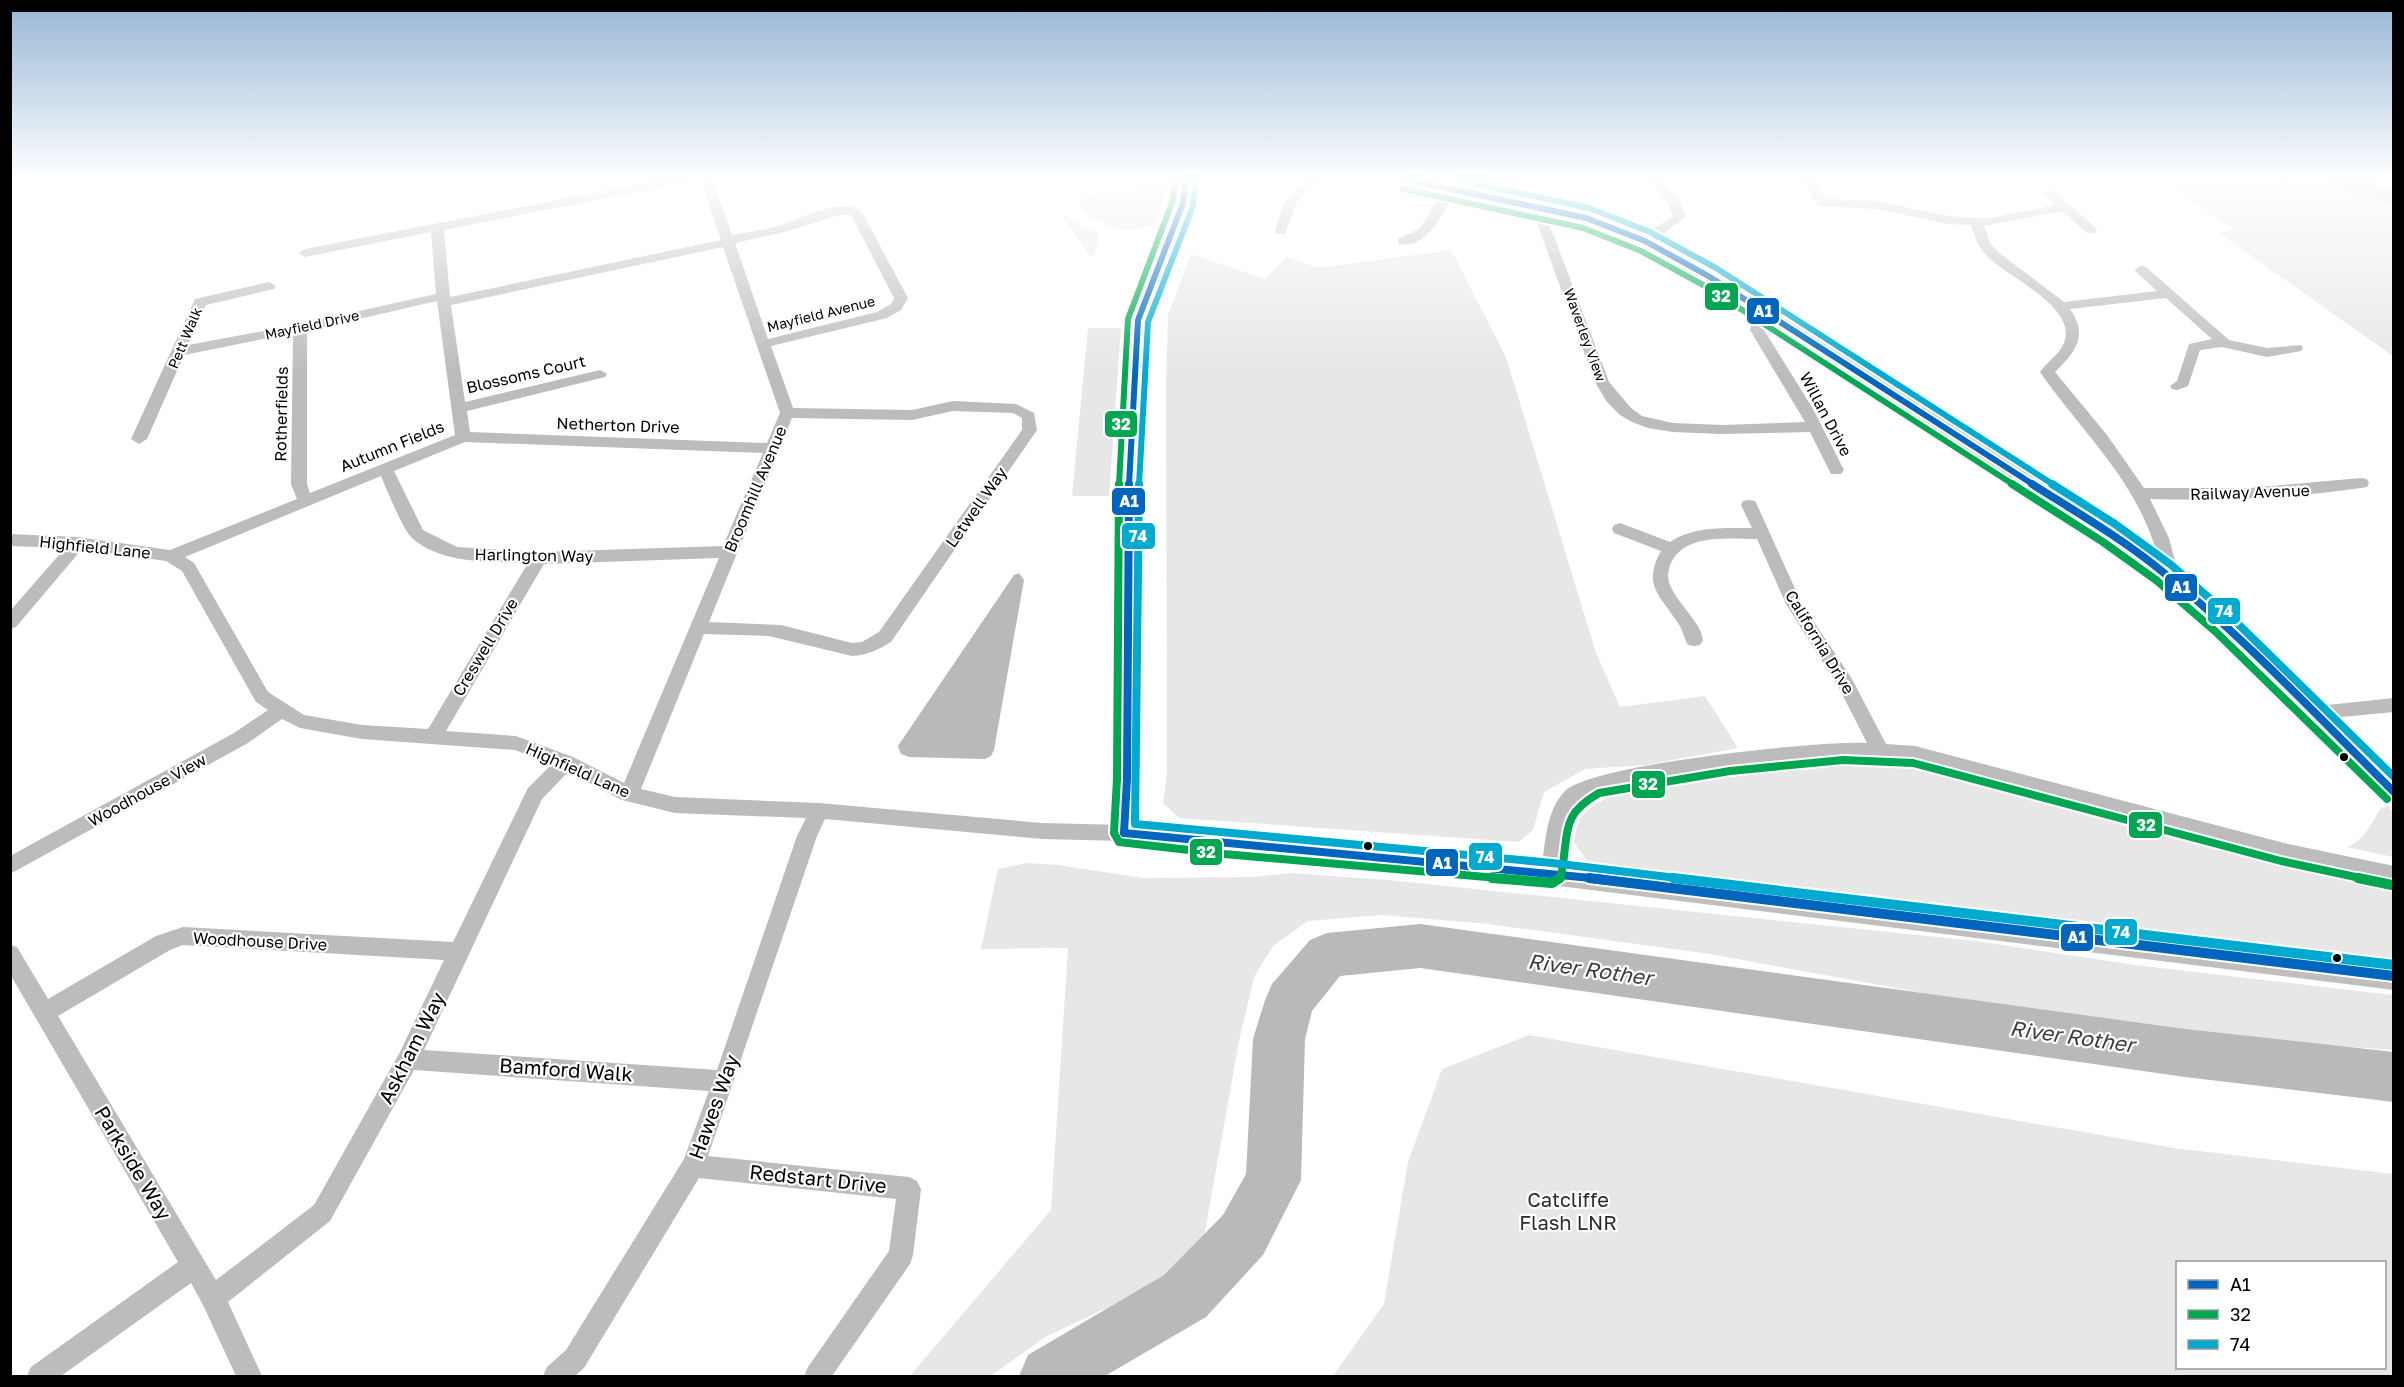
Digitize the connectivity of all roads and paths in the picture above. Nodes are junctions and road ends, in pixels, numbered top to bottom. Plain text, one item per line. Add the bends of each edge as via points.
1 (351, 244) edge
2 (439, 244) edge
3 (715, 244) edge
4 (729, 244) edge
5 (873, 244) edge
6 (1167, 244) edge
7 (1551, 244) edge
8 (1650, 244) edge
9 (1984, 244) edge
10 (304, 253) dead end
11 (2142, 270) dead end
12 (269, 286) dead end
13 (2167, 294) junction
14 (444, 299) junction
15 (2061, 306) junction
16 (1768, 315) junction
17 (300, 328) junction
18 (2223, 341) junction
19 (764, 344) junction
20 (2296, 348) dead end
21 (180, 351) junction
22 (600, 374) dead end
23 (2177, 386) dead end
24 (459, 408) junction
25 (788, 413) junction
26 (1814, 426) junction
27 (463, 437) junction
28 (139, 439) dead end
29 (772, 448) junction
30 (385, 469) junction
31 (1836, 470) dead end
32 (2361, 483) dead end
33 (2138, 493) junction
34 (305, 500) junction
35 (1749, 505) dead end
36 (1620, 529) dead end
37 (1762, 534) junction
38 (10, 540) edge
39 (78, 543) junction
40 (1671, 549) junction
41 (729, 552) junction
42 (171, 556) junction
43 (538, 558) junction
44 (2163, 572) junction
45 (10, 622) edge
46 (696, 628) junction
47 (1694, 640) dead end
48 (2394, 705) edge
49 (281, 710) junction
50 (2315, 713) junction
51 (433, 737) junction
52 (1880, 750) junction
53 (566, 762) junction
54 (2394, 792) edge
55 (629, 794) junction
56 (819, 811) junction
57 (1124, 832) junction
58 (10, 866) edge
59 (1551, 873) junction
60 (2394, 875) edge
61 (460, 952) junction
62 (10, 954) edge
63 (2394, 976) edge
64 (44, 1013) junction
65 (408, 1059) junction
66 (724, 1081) junction
67 (693, 1166) junction
68 (194, 1266) junction
69 (213, 1298) junction
70 (39, 1377) edge
71 (249, 1377) edge
72 (556, 1377) edge
73 (817, 1377) edge

1 - 10 street
2 - 14 street, Autumn Fields
3 - 14 street, Mayfield Drive
4 - 19 street, Broomhill Avenue
5 - 19 street, Mayfield Avenue via 901,298 896,307 882,315
6 - 57 main road via 1138,320 1129,450
7 - 26 street, Waverley View via 1602,382 1612,399 1637,419 1673,427
8 - 16 street
9 - 15 street via 1993,255
11 - 13 street
12 - 21 street, Pett Walk via 201,302
13 - 15 street
13 - 18 street
14 - 17 street, Mayfield Drive
14 - 24 street, Autumn Fields
15 - 33 street via 2073,324 2074,335 2070,347 2047,372 2109,448
16 - 26 street, Willan Drive via 1757,330
16 - 44 street via 2109,533
17 - 21 street, Mayfield Drive
17 - 34 street, Rotherfields via 299,484
18 - 20 street via 2262,352
18 - 23 street via 2194,347 2183,383
19 - 25 street, Broomhill Avenue
21 - 28 street, Pett Walk
22 - 24 street, Blossoms Court
24 - 27 street, Autumn Fields
25 - 29 street, Broomhill Avenue
25 - 46 street, Letwell Way via 912,415 953,406 1016,409 1029,416 1030,430 885,637 873,645 844,648 771,631
26 - 31 street, Willan Drive
27 - 29 street, Netherton Drive
27 - 30 street, Autumn Fields
29 - 41 street, Broomhill Avenue
30 - 34 street, Autumn Fields
30 - 43 street, Harlington Way via 417,534 429,542 457,553
32 - 33 street, Railway Avenue via 2255,495
33 - 44 street via 2163,542 2168,565
34 - 42 street, Autumn Fields
35 - 37 street, California Drive
36 - 40 street
37 - 40 street via 1700,536
37 - 52 street, California Drive via 1799,613 1846,684
38 - 39 street, Highfield Lane
39 - 42 street, Highfield Lane
39 - 45 street
40 - 47 street via 1659,573 1662,586 1686,620
41 - 43 street, Harlington Way
41 - 46 street, Broomhill Avenue
42 - 49 street, Highfield Lane via 188,567 262,697
43 - 51 street, Creswell Drive
44 - 50 street
46 - 55 street, Broomhill Avenue
48 - 50 street
49 - 51 street, Highfield Lane via 300,721
49 - 58 street, Woodhouse View via 241,738
50 - 54 street
51 - 53 street, Highfield Lane via 516,743
52 - 59 street via 1843,749 1729,761 1596,783 1573,795 1564,808
52 - 60 street via 1914,753 2284,851
53 - 55 street, Highfield Lane
53 - 61 street, Askham Way via 535,794
55 - 56 street, Highfield Lane via 675,805
56 - 57 street, Highfield Lane via 1042,831
56 - 66 street, Hawes Way via 807,836
57 - 59 main road
59 - 63 main road
61 - 64 street, Woodhouse Drive via 183,936 163,943
61 - 65 street, Askham Way
62 - 64 street, Parkside Way
64 - 68 street, Parkside Way
65 - 66 street, Bamford Walk
65 - 69 street, Askham Way via 322,1214
66 - 67 street, Hawes Way
67 - 72 street, Hawes Way via 575,1359
67 - 73 street, Redstart Drive via 909,1189 901,1256
68 - 69 street, Parkside Way
68 - 70 street
69 - 71 street, Parkside Way

